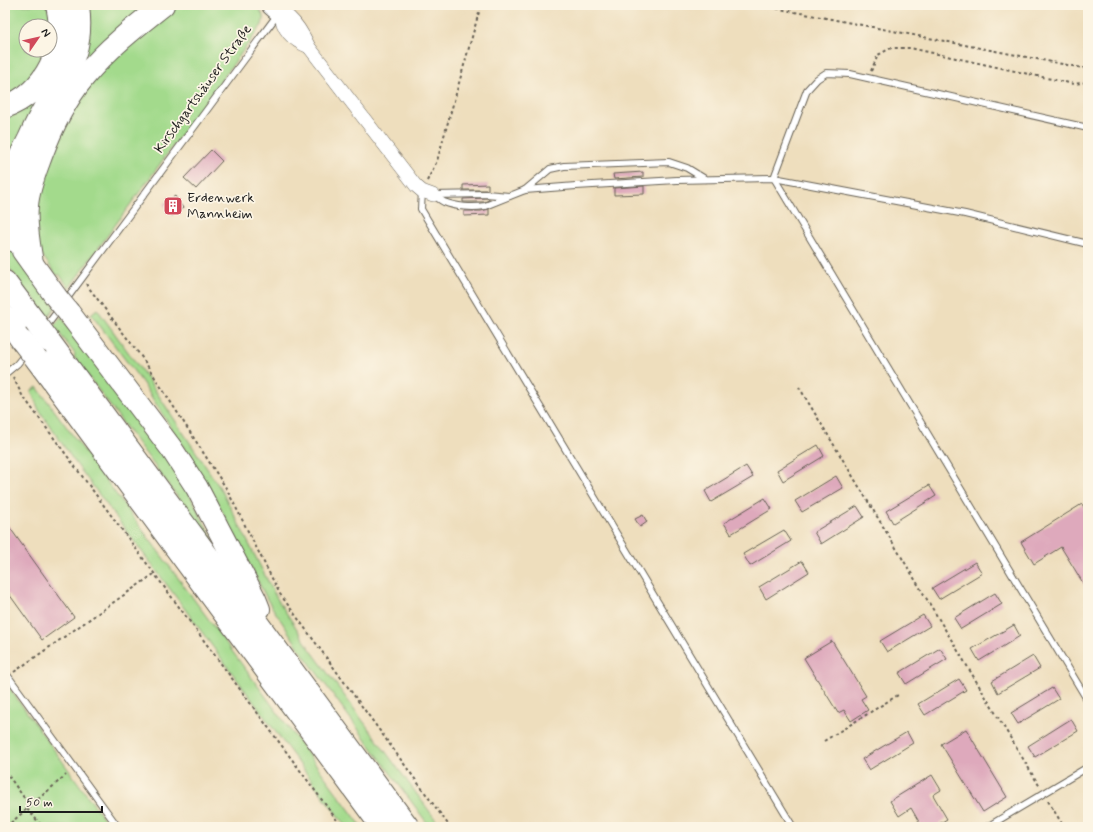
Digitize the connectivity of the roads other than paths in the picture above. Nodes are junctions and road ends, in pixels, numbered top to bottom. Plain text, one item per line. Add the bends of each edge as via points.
1 (57, 5) edge
2 (78, 5) edge
3 (163, 5) edge
4 (278, 7) edge
5 (5, 108) edge
6 (1088, 128) edge
7 (774, 178) junction
8 (706, 179) junction
9 (525, 190) junction
10 (428, 193) junction
11 (511, 197) junction
12 (10, 234) edge
13 (1088, 244) edge
14 (32, 264) junction
15 (5, 282) edge
16 (5, 317) edge
17 (35, 342) junction
18 (7, 372) edge
19 (271, 642) junction
20 (6, 674) edge
21 (1088, 701) edge
22 (1088, 767) edge
23 (118, 827) edge
24 (382, 827) edge
25 (408, 827) edge
26 (793, 827) edge
27 (987, 827) edge

1 - 5 highway via 59,38 48,73 25,96
2 - 12 highway via 79,37 75,55 39,118 12,175 8,201
3 - 14 highway via 102,57 69,99 56,122 29,191 26,222
4 - 10 street via 301,32 309,47 416,186
4 - 17 lane, Kirschgartshäuser Straße via 262,35
6 - 7 lane via 850,74 826,73 807,90
7 - 8 lane
7 - 13 lane via 965,214
7 - 21 lane
8 - 9 lane
8 - 9 lane via 687,168 669,162 564,166 550,169
9 - 11 lane
10 - 11 lane
10 - 11 lane via 444,202 467,207 486,206
10 - 26 lane via 421,209
12 - 14 highway
14 - 19 highway via 171,448 197,488 255,599
15 - 17 highway
16 - 17 highway
17 - 18 lane, Kirschgartshäuser Straße
17 - 19 highway
17 - 24 highway
19 - 25 highway
20 - 23 lane
22 - 27 lane

